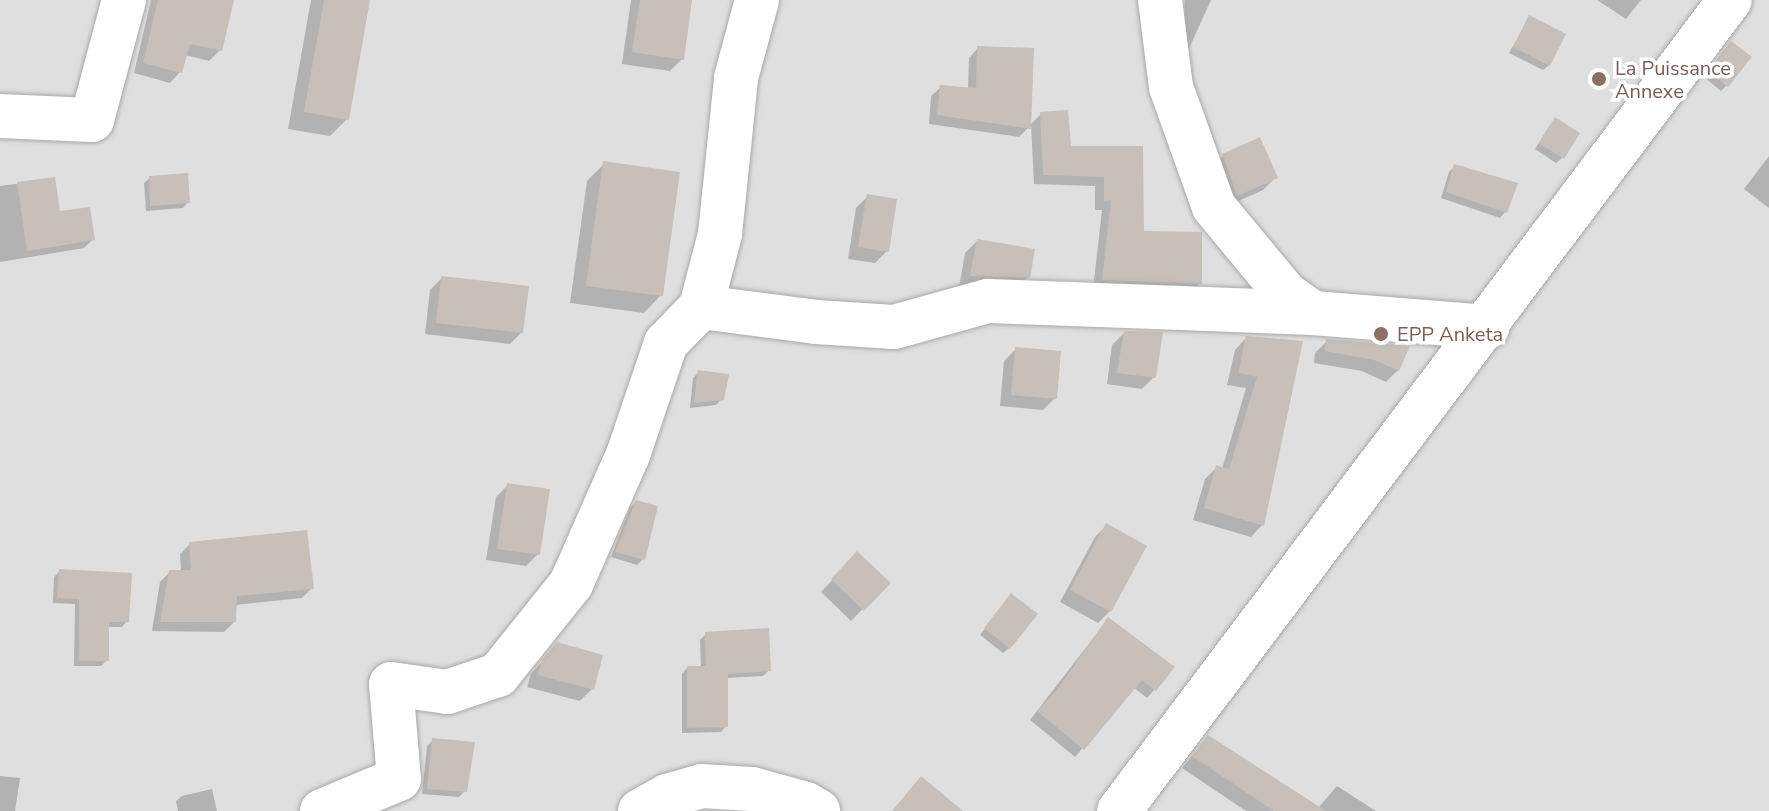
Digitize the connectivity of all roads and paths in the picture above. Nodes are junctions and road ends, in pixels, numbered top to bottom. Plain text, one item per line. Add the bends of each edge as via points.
1 (124, 0) edge
2 (757, 0) edge
3 (1160, 0) edge
4 (1730, 0) edge
5 (0, 116) edge
6 (701, 307) junction
7 (1313, 313) junction
8 (1487, 327) junction
9 (330, 808) edge
10 (385, 811) edge
11 (640, 811) edge
12 (818, 811) edge
13 (1119, 811) edge

1 - 5 street via 92,120
2 - 6 street via 736,78 720,234
3 - 7 street via 1171,87 1214,207 1286,294
4 - 8 street
6 - 7 street via 894,327 988,301
6 - 9 street via 666,343 628,455 571,584 498,675 447,692 391,684 399,779
7 - 8 street
8 - 13 street
9 - 10 street
11 - 12 street via 702,786 752,789

